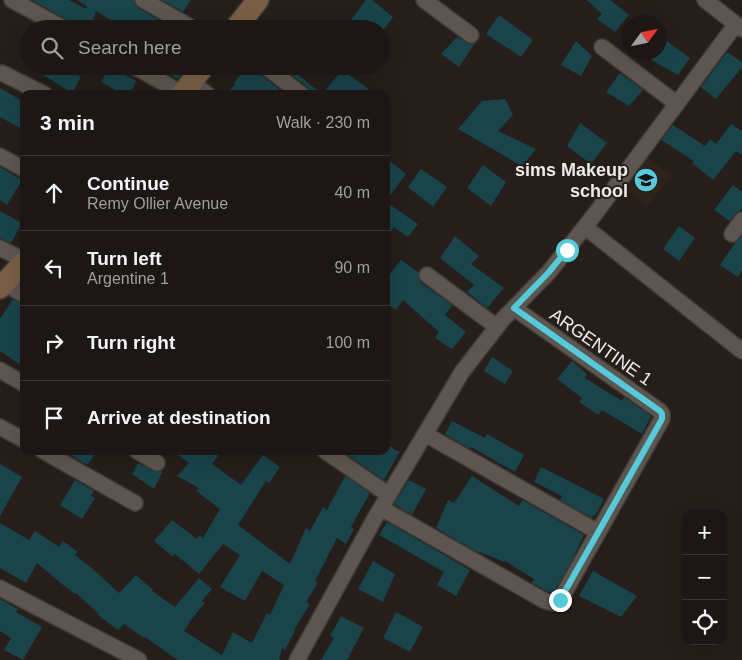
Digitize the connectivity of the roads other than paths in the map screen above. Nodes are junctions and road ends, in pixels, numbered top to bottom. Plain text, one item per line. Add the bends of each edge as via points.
1 (12, 0) edge
2 (143, 0) edge
3 (258, 0) edge
4 (424, 0) edge
5 (705, 0) edge
6 (48, 20) edge
7 (178, 20) edge
8 (242, 20) edge
9 (739, 27) edge
10 (471, 35) dead end
11 (602, 47) dead end
12 (2, 73) dead end
13 (160, 75) edge
14 (277, 75) edge
15 (193, 86) edge
16 (36, 90) edge
17 (296, 90) edge
18 (677, 104) junction
19 (0, 156) edge
20 (20, 167) edge
21 (742, 220) edge
22 (584, 227) junction
23 (732, 234) dead end
24 (0, 248) edge
25 (20, 259) edge
26 (20, 265) edge
27 (427, 275) dead end
28 (2, 285) edge
29 (20, 293) edge
30 (514, 308) junction
31 (497, 327) junction
32 (742, 351) edge
33 (0, 370) edge
34 (20, 382) edge
35 (0, 427) edge
36 (425, 434) junction
37 (20, 438) edge
38 (50, 455) edge
39 (144, 455) edge
40 (330, 455) edge
41 (157, 463) dead end
42 (385, 502) junction
43 (135, 503) dead end
44 (598, 532) junction
45 (0, 588) edge
46 (137, 660) edge
47 (297, 660) edge

1 - 6 street
2 - 7 street
3 - 8 main road
4 - 10 street
5 - 9 street
9 - 18 street
11 - 18 street
12 - 16 street
13 - 15 street
14 - 17 street
18 - 22 street
19 - 20 street
21 - 23 street
22 - 30 street via 549,272
22 - 32 street
24 - 25 street
26 - 28 main road
27 - 31 street
28 - 29 street
30 - 31 street
30 - 44 street, ARGENTINE 1 via 662,414
31 - 36 street via 462,372
33 - 34 street
35 - 37 street
36 - 42 street
36 - 44 street
38 - 43 street
39 - 41 street
40 - 42 street
42 - 44 street via 553,603 560,600
42 - 47 street
45 - 46 street

